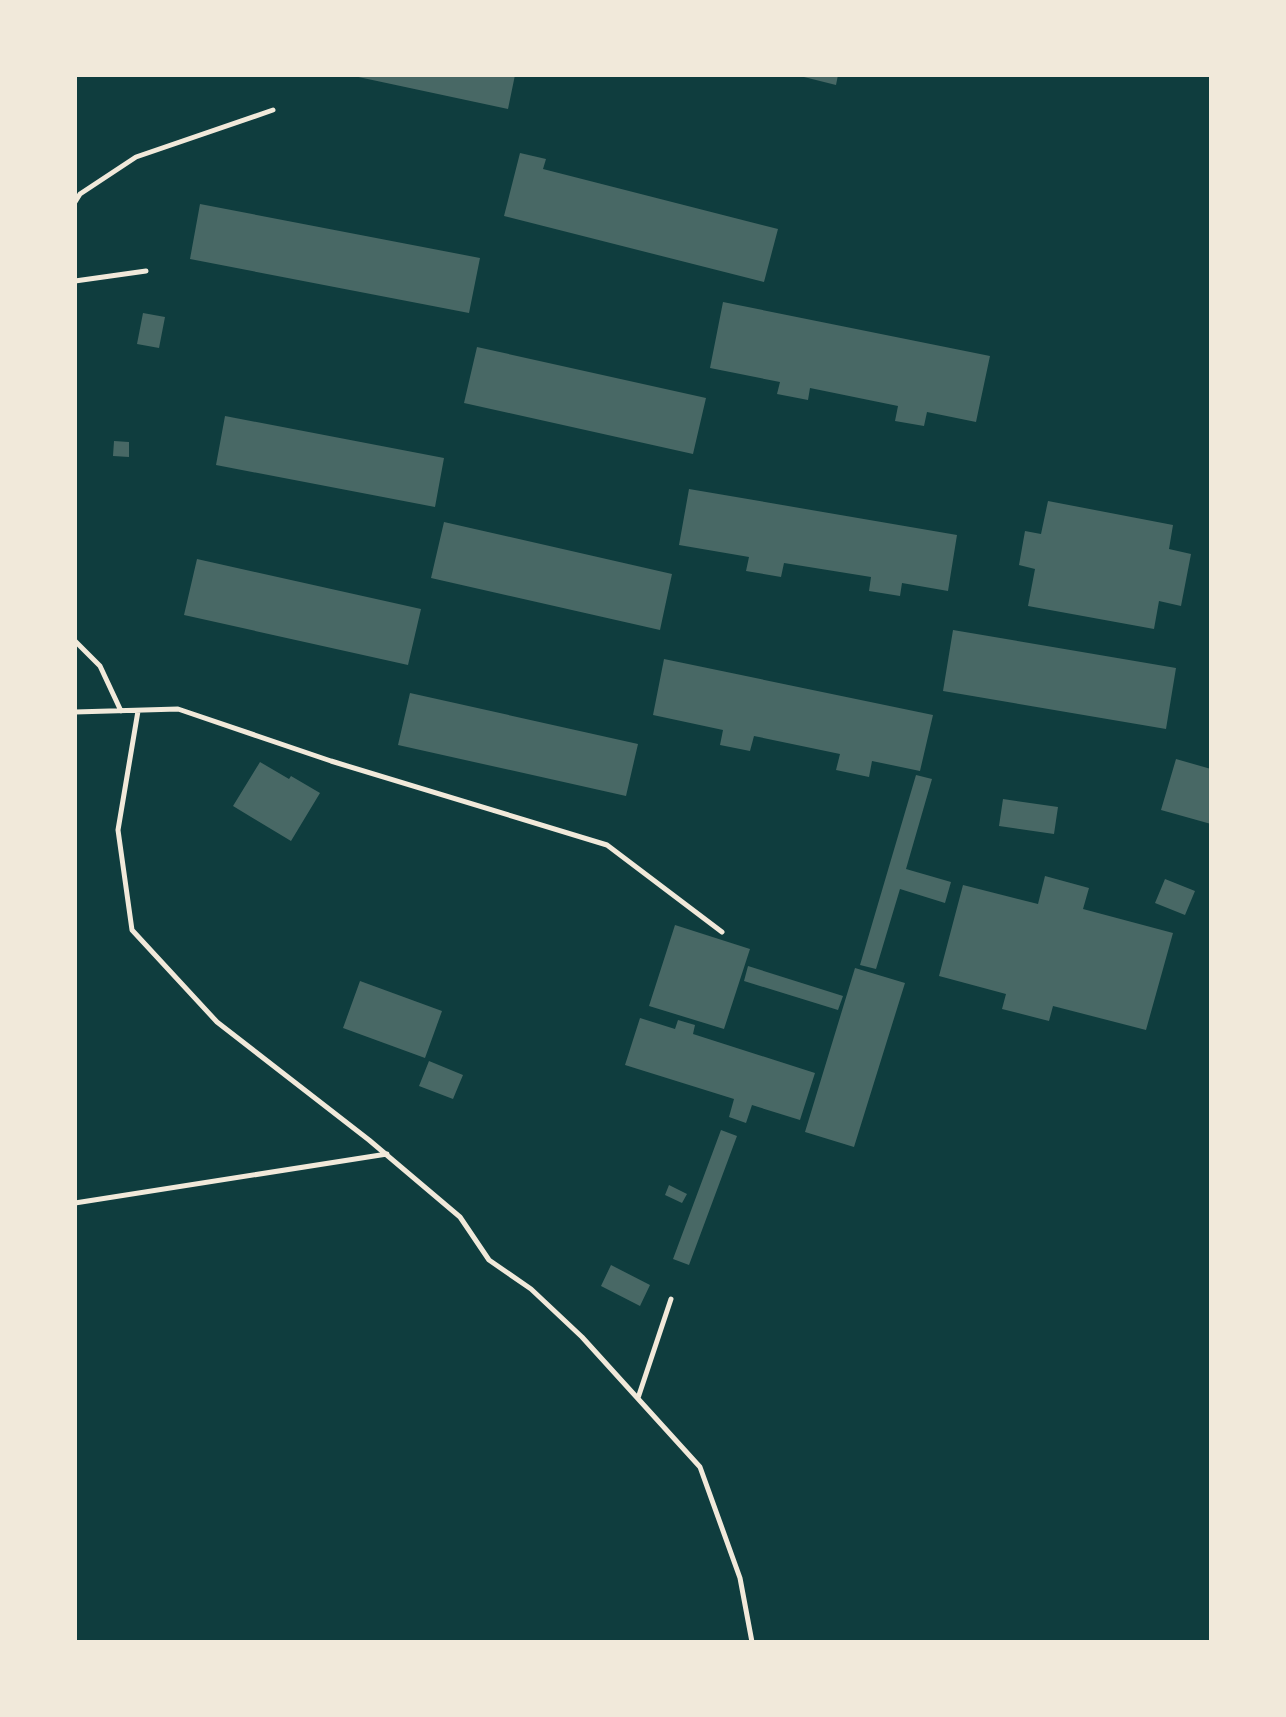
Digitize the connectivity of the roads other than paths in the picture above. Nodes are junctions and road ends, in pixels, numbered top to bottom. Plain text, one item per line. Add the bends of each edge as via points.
1 (273, 110) dead end
2 (75, 202) edge
3 (146, 271) dead end
4 (75, 281) edge
5 (75, 641) edge
6 (121, 711) junction
7 (138, 711) junction
8 (75, 712) edge
9 (722, 932) dead end
10 (387, 1154) junction
11 (75, 1203) edge
12 (671, 1299) dead end
13 (638, 1398) junction
14 (752, 1642) edge

1 - 2 lane via 136,157
3 - 4 lane
5 - 6 lane via 100,666
6 - 7 lane
6 - 8 lane
7 - 9 lane via 178,709 607,845
7 - 10 lane via 118,830 132,930 217,1022
10 - 11 lane
10 - 13 lane via 460,1217 489,1260 531,1289
12 - 13 lane
13 - 14 lane via 700,1467 740,1578

